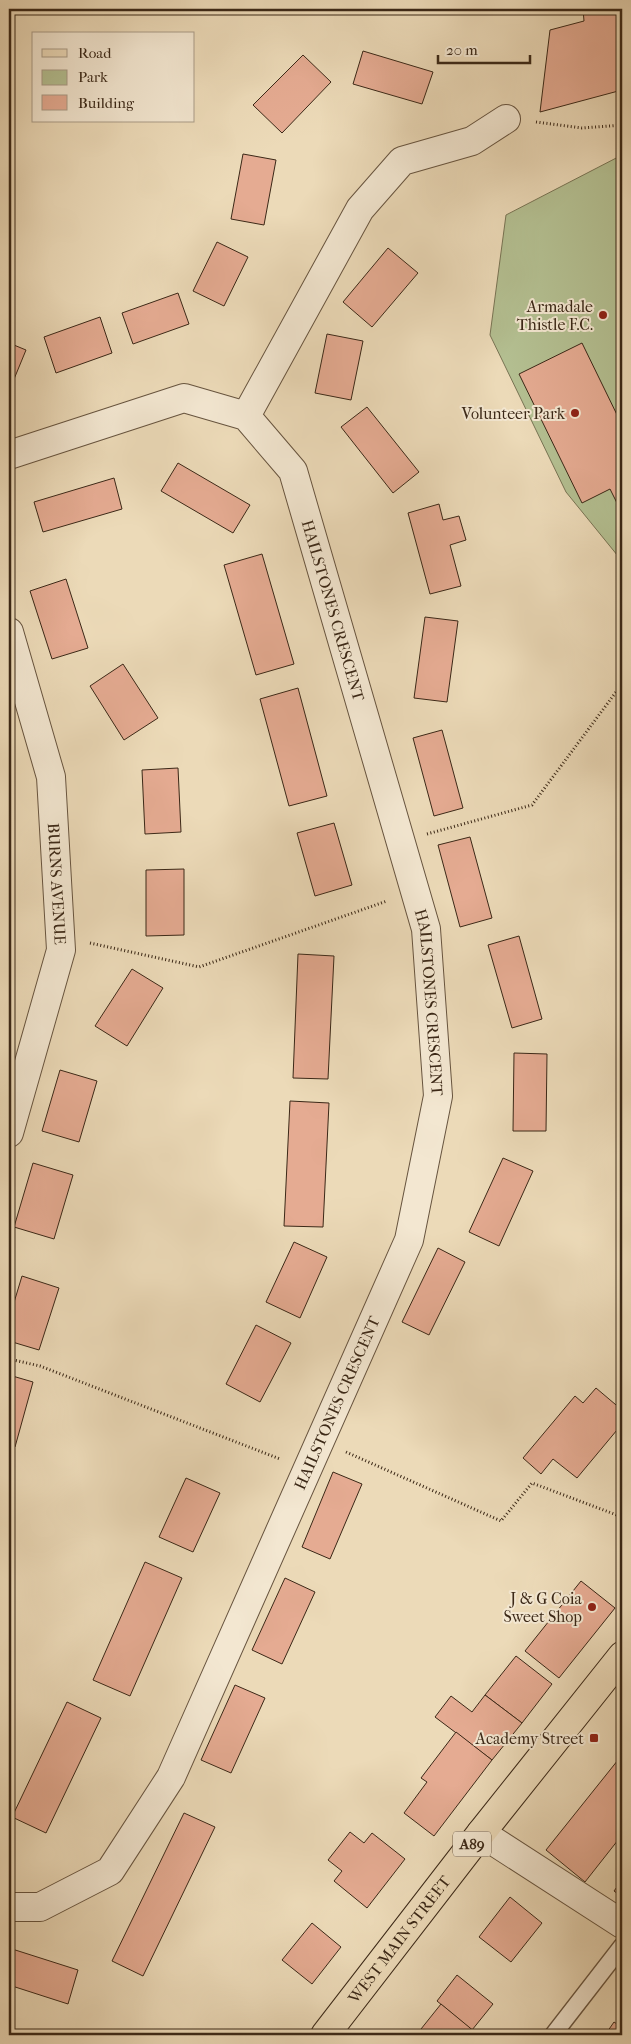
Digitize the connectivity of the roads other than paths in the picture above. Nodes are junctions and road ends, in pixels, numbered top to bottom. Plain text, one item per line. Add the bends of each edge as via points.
1 (506, 119) road end
2 (246, 416) junction
3 (9, 455) edge
4 (9, 632) edge
5 (9, 1133) edge
6 (622, 1656) edge
7 (481, 1833) junction
8 (9, 1907) edge
9 (622, 1924) edge
10 (622, 1946) edge
11 (325, 2035) edge
12 (553, 2035) edge

1 - 2 street via 472,141 402,161 360,209
2 - 3 street via 184,398
2 - 8 street, HAILSTONES CRESCENT via 292,471 426,929 438,1096 409,1240 171,1777 110,1871 40,1907
4 - 5 street, BURNS AVENUE via 51,777 61,950
6 - 7 main road, WEST MAIN STREET / A89
7 - 9 street
7 - 11 main road, WEST MAIN STREET / A89
10 - 12 lane

